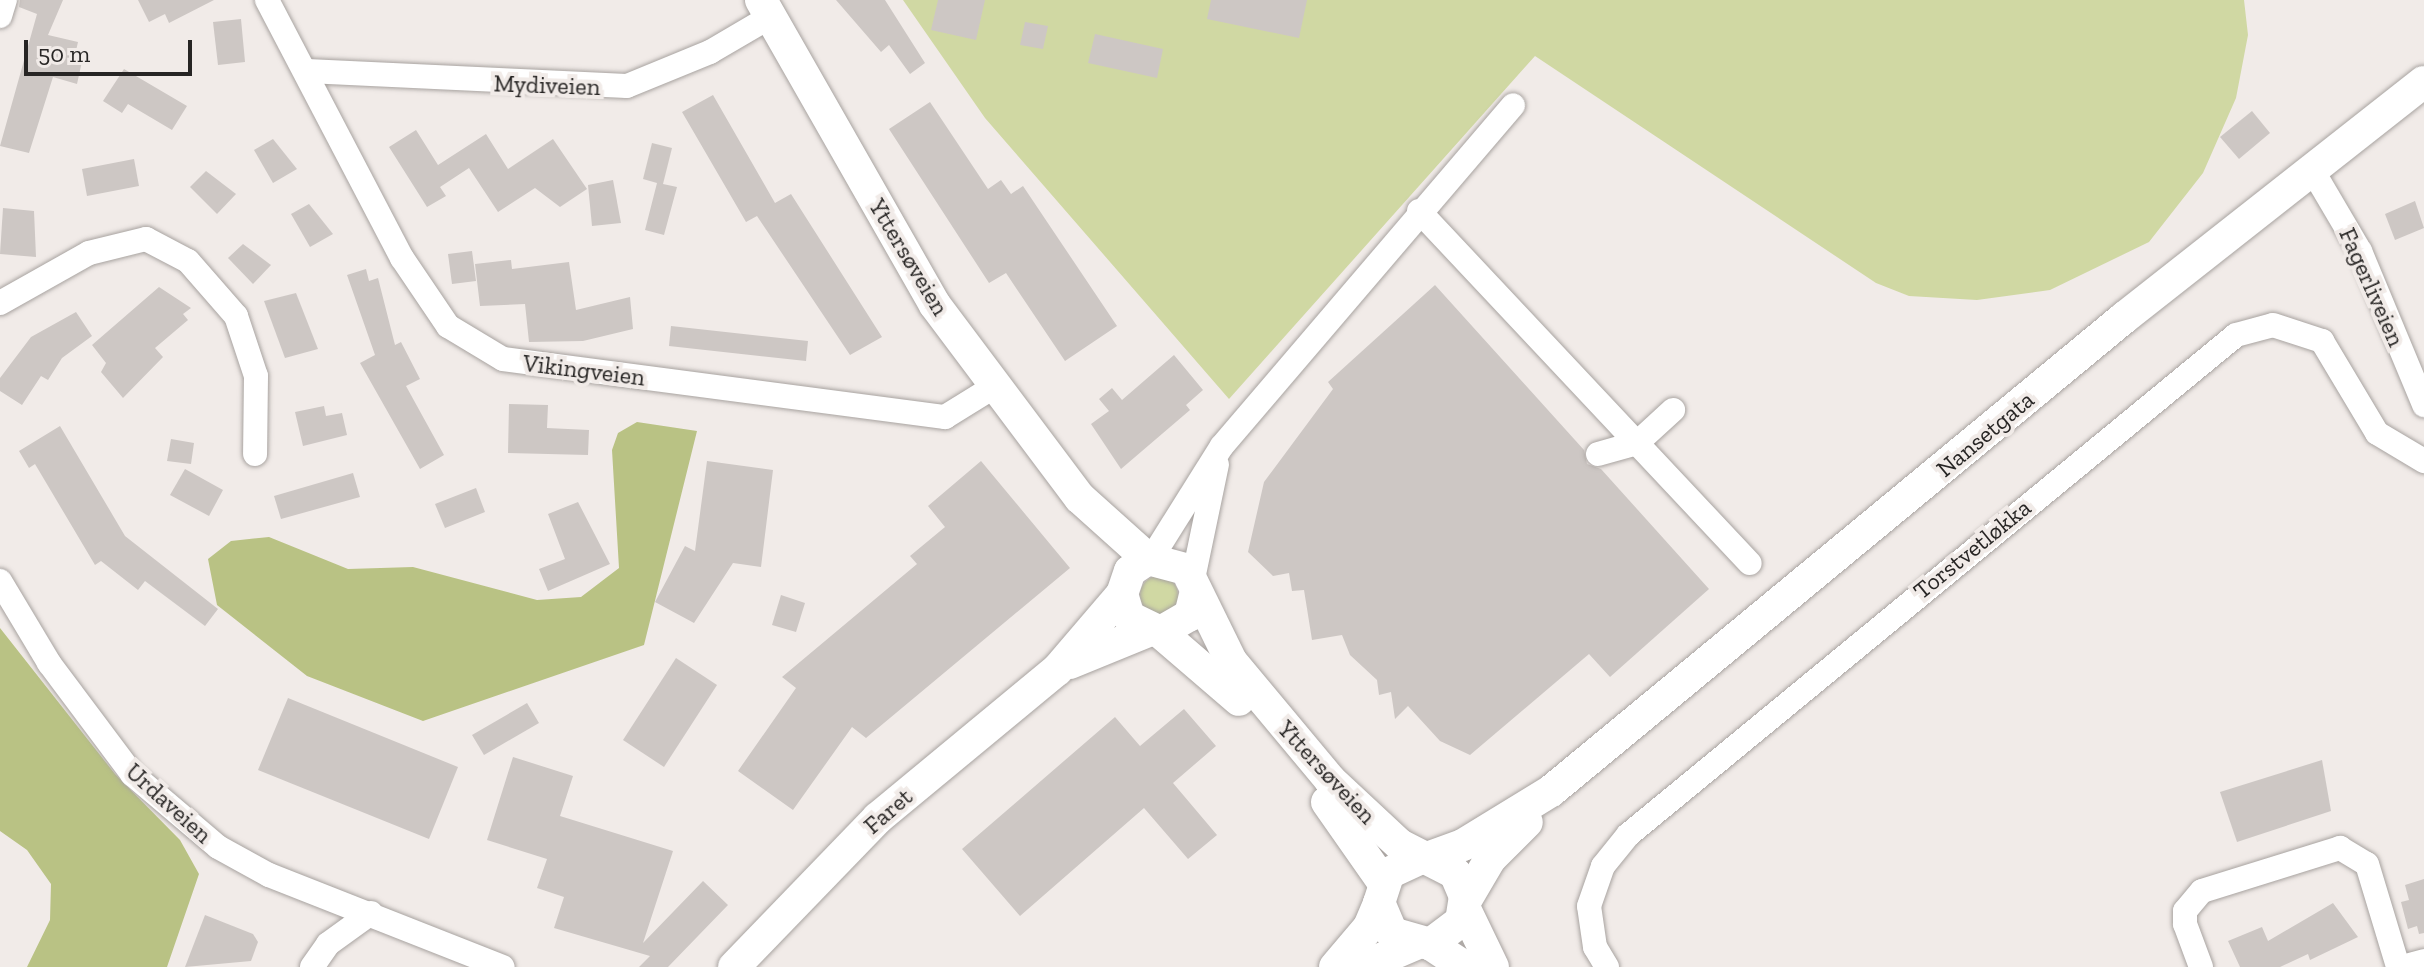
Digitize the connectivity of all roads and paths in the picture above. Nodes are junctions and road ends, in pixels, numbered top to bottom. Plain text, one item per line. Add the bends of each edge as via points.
1 (5, 0) edge
2 (267, 0) edge
3 (766, 8) edge
4 (0, 16) edge
5 (307, 71) junction
6 (2424, 82) edge
7 (1513, 105) dead end
8 (2314, 173) junction
9 (1419, 211) junction
10 (0, 303) edge
11 (995, 386) junction
12 (2424, 405) edge
13 (1673, 410) dead end
14 (1637, 443) junction
15 (1222, 446) junction
16 (255, 454) dead end
17 (1598, 454) dead end
18 (2424, 461) edge
19 (1080, 498) junction
20 (1149, 559) junction
21 (1750, 563) dead end
22 (0, 581) edge
23 (1194, 585) junction
24 (1123, 588) junction
25 (1154, 631) junction
26 (1057, 670) junction
27 (1551, 791) junction
28 (1424, 858) junction
29 (1381, 893) junction
30 (1465, 904) junction
31 (371, 913) junction
32 (1423, 944) junction
33 (2424, 961) edge
34 (312, 967) edge
35 (502, 967) edge
36 (734, 967) edge
37 (1335, 967) edge
38 (1362, 967) edge
39 (1465, 967) edge
40 (1493, 967) edge
41 (1607, 967) edge
42 (2201, 967) edge
43 (2400, 967) edge

1 - 4 street
2 - 5 street, Vikingveien
3 - 5 street, Mydiveien via 710,52 627,86
3 - 11 main road, Yttersøveien via 935,305
5 - 11 street, Vikingveien via 402,258 448,326 503,359 945,417
6 - 8 main road, Nansetgata
7 - 9 street
8 - 12 street, Fagerliveien via 2360,251
8 - 27 main road, Nansetgata via 2125,317
9 - 14 street
9 - 15 street
10 - 16 street via 89,253 146,239 188,261 236,316 256,376
11 - 19 main road, Yttersøveien
13 - 14 street
14 - 17 street
14 - 21 street
15 - 20 street
15 - 23 street
18 - 41 street, Torstvetløkka via 2369,425 2322,341 2273,325 2236,335 1628,835 1603,866 1589,906 1595,947
19 - 20 main road, Yttersøveien
19 - 24 main road, Yttersøveien
20 - 23 main road via 1176,562
20 - 24 main road
22 - 31 street, Urdaveien via 49,663 132,774 218,847 269,875
23 - 25 main road via 1190,615
23 - 28 main road, Yttersøveien via 1243,678 1373,823
24 - 25 main road via 1129,617
24 - 26 main road, Faret
25 - 26 main road, Faret
25 - 29 main road, Yttersøveien via 1228,687 1339,816
26 - 36 main road, Faret via 878,818
27 - 28 main road, Nansetgata via 1483,835
27 - 30 main road, Nansetgata via 1490,859
28 - 29 main road via 1398,864
28 - 30 main road via 1455,873
29 - 32 main road via 1392,933
29 - 37 main road via 1369,927
30 - 32 main road via 1453,931
30 - 40 main road
31 - 34 street via 328,944
31 - 35 street, Urdaveien
32 - 38 main road
32 - 39 main road
33 - 43 street
42 - 43 street via 2185,911 2202,891 2340,848 2367,864

